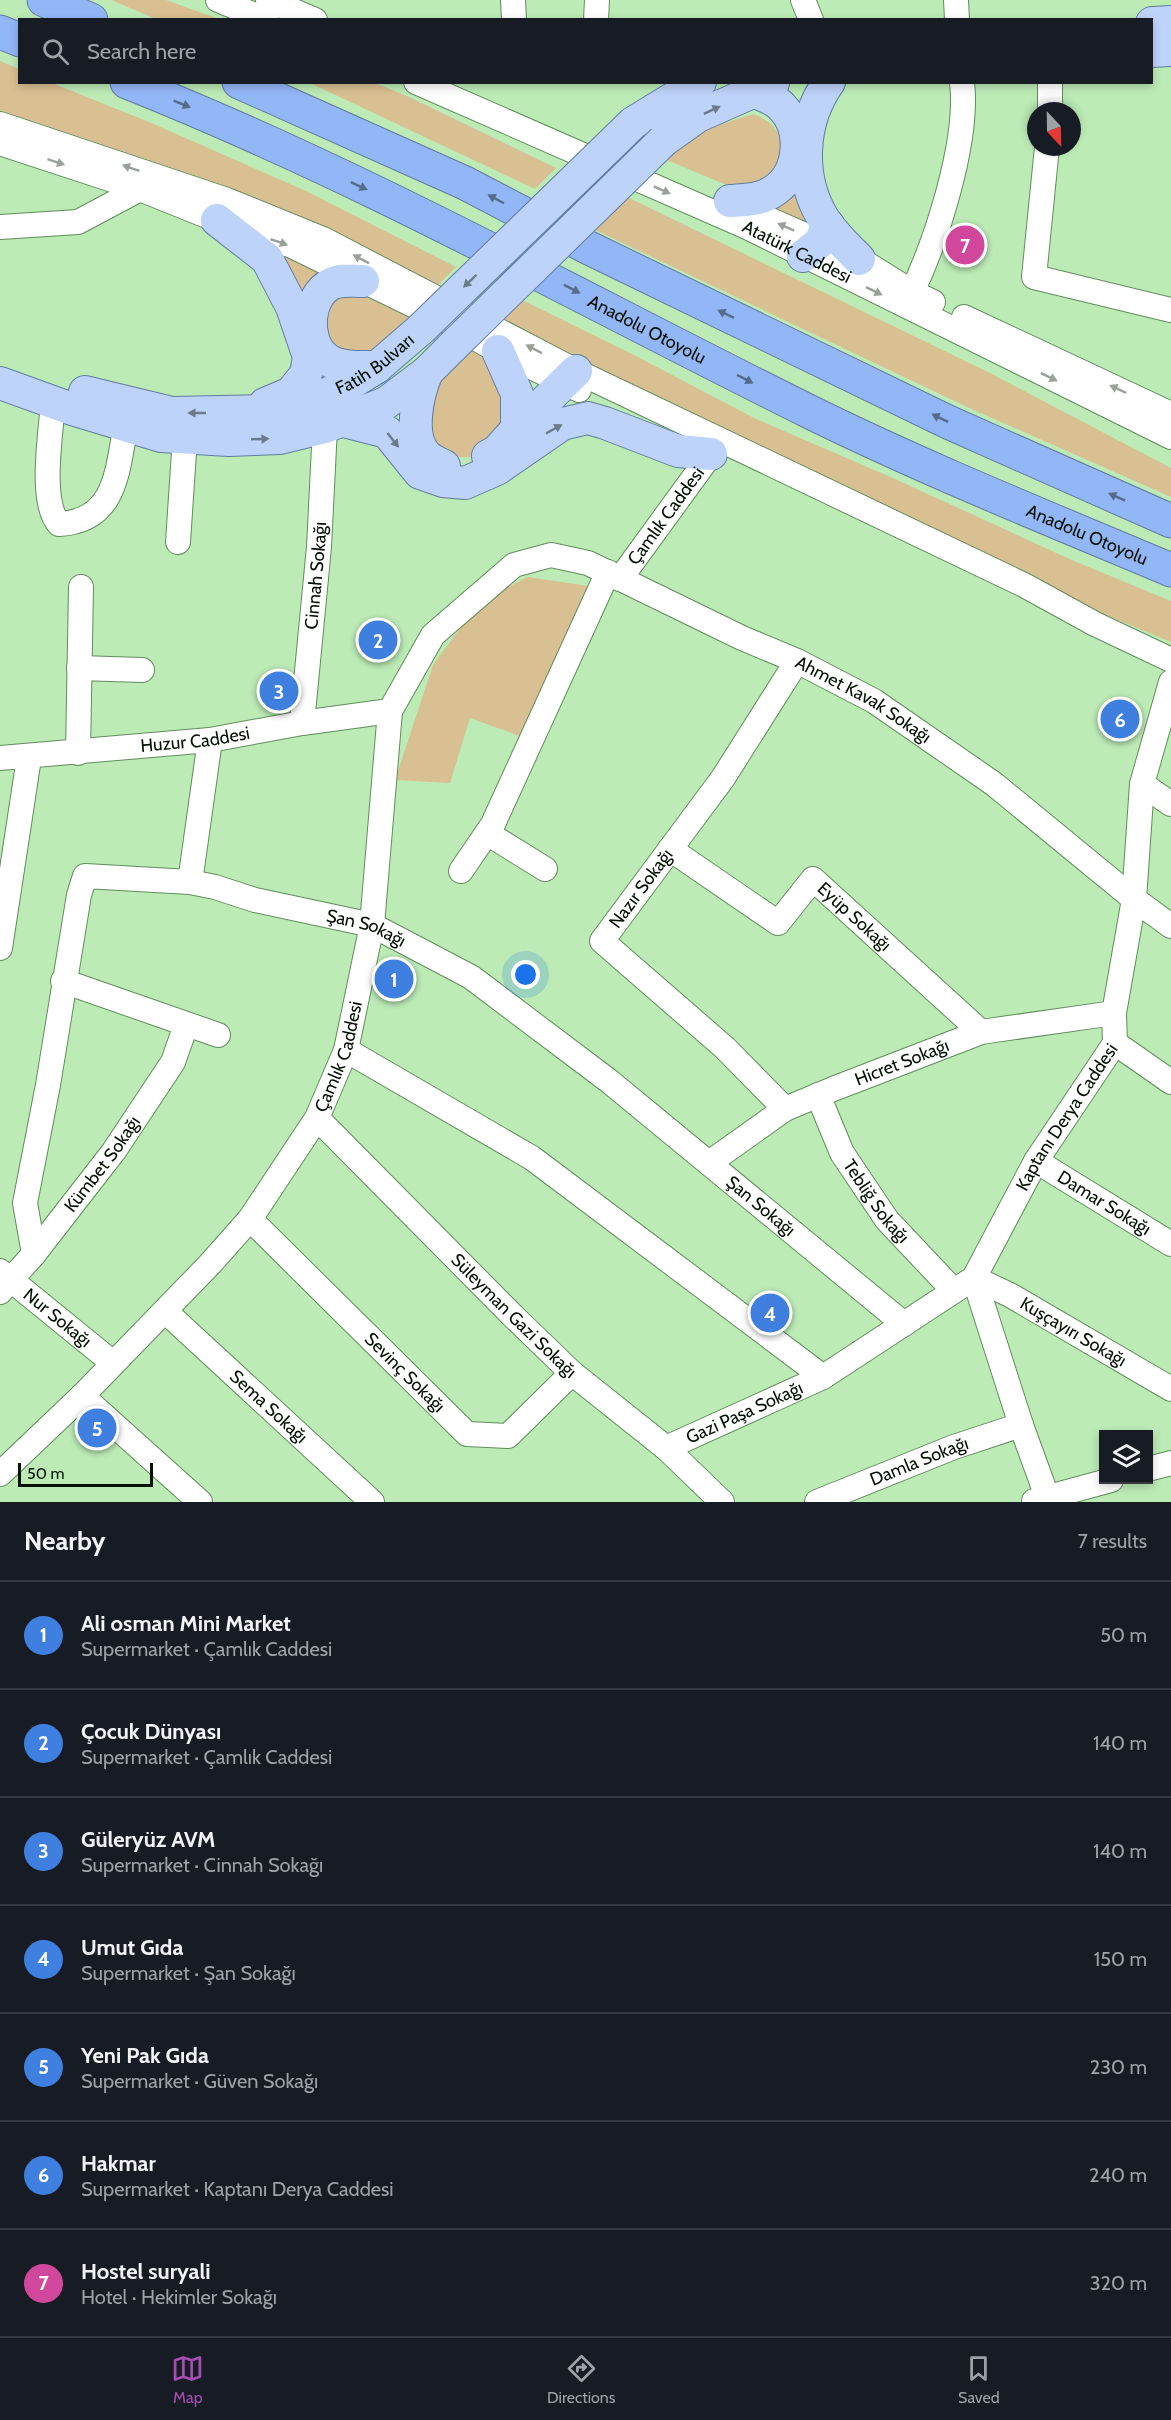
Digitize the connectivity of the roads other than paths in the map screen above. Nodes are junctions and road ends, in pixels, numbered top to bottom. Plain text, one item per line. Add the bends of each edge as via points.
1 (44, 0) edge
2 (218, 0) edge
3 (513, 0) edge
4 (597, 0) edge
5 (792, 0) edge
6 (803, 0) edge
7 (956, 0) edge
8 (270, 5) edge
9 (86, 18) edge
10 (309, 18) edge
11 (514, 18) edge
12 (596, 18) edge
13 (792, 18) edge
14 (810, 18) edge
15 (957, 18) edge
16 (1171, 22) edge
17 (1153, 23) edge
18 (0, 32) edge
19 (18, 39) edge
20 (1171, 50) edge
21 (1153, 51) edge
22 (133, 84) edge
23 (243, 84) edge
24 (421, 84) edge
25 (464, 84) edge
26 (696, 84) edge
27 (828, 84) edge
28 (962, 84) edge
29 (1050, 84) edge
30 (764, 87) edge
31 (1050, 102) edge
32 (0, 124) edge
33 (0, 143) edge
34 (1046, 156) edge
35 (140, 189) junction
36 (730, 201) junction
37 (222, 210) junction
38 (0, 227) edge
39 (817, 241) junction
40 (859, 259) joint
41 (363, 281) junction
42 (912, 292) junction
43 (1171, 310) edge
44 (498, 351) junction
45 (0, 363) edge
46 (377, 367) junction
47 (427, 372) junction
48 (571, 377) junction
49 (0, 383) edge
50 (54, 403) junction
51 (244, 413) junction
52 (1171, 414) edge
53 (332, 424) junction
54 (126, 425) junction
55 (517, 429) junction
56 (185, 437) junction
57 (1171, 437) edge
58 (711, 454) junction
59 (1171, 521) edge
60 (178, 542) dead end
61 (514, 565) joint
62 (1171, 570) edge
63 (614, 575) junction
64 (81, 587) dead end
65 (1095, 624) junction
66 (1171, 660) edge
67 (797, 661) junction
68 (79, 668) junction
69 (142, 670) dead end
70 (1171, 682) edge
71 (390, 711) junction
72 (302, 723) junction
73 (210, 741) junction
74 (78, 753) junction
75 (0, 758) edge
76 (29, 758) junction
77 (1142, 784) junction
78 (1171, 804) edge
79 (487, 833) junction
80 (670, 849) junction
81 (545, 869) dead end
82 (461, 871) dead end
83 (190, 882) junction
84 (1134, 899) junction
85 (372, 925) junction
86 (1171, 926) edge
87 (0, 948) edge
88 (63, 981) junction
89 (1113, 1013) junction
90 (186, 1025) junction
91 (981, 1032) junction
92 (218, 1035) dead end
93 (1115, 1043) junction
94 (346, 1050) junction
95 (1171, 1082) edge
96 (818, 1095) junction
97 (785, 1109) junction
98 (317, 1118) junction
99 (1036, 1161) junction
100 (709, 1162) junction
101 (250, 1219) junction
102 (1171, 1244) edge
103 (34, 1254) junction
104 (4, 1280) edge
105 (964, 1284) junction
106 (165, 1311) junction
107 (904, 1324) junction
108 (113, 1363) junction
109 (572, 1373) junction
110 (823, 1377) junction
111 (1171, 1389) edge
112 (82, 1396) junction
113 (1021, 1425) junction
114 (666, 1448) junction
115 (1171, 1463) edge
116 (1153, 1468) edge
117 (0, 1474) edge
118 (1099, 1483) edge
119 (191, 1499) edge
120 (1043, 1500) edge
121 (372, 1502) edge
122 (722, 1502) edge
123 (817, 1502) edge

1 - 9 highway
2 - 8 street
3 - 11 street
4 - 12 street
5 - 13 street
6 - 14 street
7 - 15 street
8 - 10 street
16 - 17 main road
18 - 19 highway
20 - 21 main road
22 -> 62 highway, Anadolu Otoyolu via 205,113 437,222 821,417 957,480
59 -> 23 highway via 948,422 587,247 465,183
24 -> 39 street, Atatürk Caddesi via 747,227
25 - 36 street, Atatürk Caddesi
26 -> 46 main road, Fatih Bulvarı, bridge via 633,123
27 - 39 main road via 809,127 806,157
28 - 42 street via 958,148 936,234
29 - 31 street
30 - 36 main road via 789,115 797,136 797,154 790,174 776,190 756,200
47 -> 30 main road, Fatih Bulvarı, bridge via 663,141 698,116
37 -> 32 street
33 -> 35 street
34 - 43 street via 1034,278
35 - 37 street
35 - 38 street via 78,222
39 -> 36 street, Atatürk Caddesi
37 -> 41 street
48 -> 37 street via 323,239
37 - 51 main road via 267,259 292,307 309,357 306,374 291,393
39 - 40 main road via 836,236
39 -> 57 street, Atatürk Caddesi
40 - 42 street, Atatürk Caddesi
41 - 44 street
41 - 46 main road via 331,284 319,294 310,324 315,345 324,357 340,365
52 -> 42 street, Atatürk Caddesi
44 - 48 street
44 - 55 main road via 517,394
51 -> 45 main road, Fatih Bulvarı via 172,413 96,395
46 - 51 main road, Fatih Bulvarı via 302,405
47 - 53 main road, Fatih Bulvarı via 386,403
47 - 55 main road via 416,404 419,440 426,455 444,466 467,467 496,451
48 - 55 main road
48 - 58 street
48 - 65 street via 1024,585
49 - 50 main road, Fatih Bulvarı
50 - 54 main road, Fatih Bulvarı
50 - 54 street via 49,492 59,524 91,516 108,498 114,487
56 -> 53 main road, Fatih Bulvarı via 280,438
53 -> 58 main road via 387,432 420,473 465,483 497,469 562,424 588,418 678,451
53 - 72 street, Cinnah Sokağı
54 - 56 main road, Fatih Bulvarı via 161,436
56 - 60 street
58 - 63 street, Çamlık Caddesi
58 - 65 street via 1069,624
61 - 63 street, Ahmet Kavak Sokağı via 551,555 588,563
61 - 71 street, Çamlık Caddesi via 433,635
63 - 67 street, Ahmet Kavak Sokağı
63 - 79 street, Çamlık Caddesi
64 - 68 street
65 - 66 street
67 - 80 street, Nazır Sokağı via 723,778
67 - 84 street, Ahmet Kavak Sokağı via 874,701 994,784
68 - 69 street
68 - 74 street
70 - 77 street, Kaptanı Derya Caddesi
71 - 72 street, Huzur Caddesi
71 - 85 street, Çamlık Caddesi
72 - 73 street, Huzur Caddesi
73 - 74 street, Huzur Caddesi
73 - 83 street
74 - 76 street, Huzur Caddesi
75 - 76 street, Huzur Caddesi
76 - 87 street
77 - 78 street
77 - 84 street, Kaptanı Derya Caddesi
79 - 81 street
79 - 82 street, Çamlık Caddesi
80 - 91 street, Eyüp Sokağı via 778,923 813,879
80 - 97 street, Nazır Sokağı via 602,941 725,1048
83 - 85 street, Şan Sokağı
83 - 88 street, Şan Sokağı via 85,876
84 - 86 street, Ahmet Kavak Sokağı
84 - 89 street, Kaptanı Derya Caddesi
85 - 94 street, Çamlık Caddesi
85 - 100 street, Şan Sokağı via 471,977
88 - 90 street
88 - 103 street, Şan Sokağı via 25,1203
89 - 91 street, Hicret Sokağı
89 - 93 street, Kaptanı Derya Caddesi
90 - 92 street
90 - 103 street, Kümbet Sokağı via 173,1062 114,1151
91 - 96 street, Hicret Sokağı
93 - 95 street
93 - 99 street, Kaptanı Derya Caddesi
94 - 98 street, Çamlık Caddesi
94 - 110 street via 532,1158
96 - 97 street, Hicret Sokağı
96 - 105 street, Tebliğ Sokağı via 842,1153 886,1220
97 - 100 street, Hicret Sokağı
98 - 101 street, Çamlık Caddesi
98 - 109 street, Süleyman Gazi Sokağı
99 - 102 street, Damar Sokağı
99 - 105 street, Kaptanı Derya Caddesi
100 - 107 street, Şan Sokağı
101 - 106 street, Çamlık Caddesi
101 - 109 street, Sevinç Sokağı via 467,1434 508,1436
103 - 104 street, Kümbet Sokağı
104 - 108 street, Nur Sokağı
105 - 107 street, Gazi Paşa Sokağı
105 - 111 street, Kuşçayırı Sokağı via 1020,1301
105 - 113 street
106 - 108 street, Çamlık Caddesi
106 - 121 street, Sema Sokağı
107 - 110 street, Gazi Paşa Sokağı
108 - 112 street, Çamlık Caddesi
109 - 114 street, Süleyman Gazi Sokağı
110 - 114 street, Gazi Paşa Sokağı
112 - 117 street, Çamlık Caddesi
112 - 119 street
113 - 120 street
113 - 123 street, Damla Sokağı via 975,1439
114 - 122 street, Süleyman Gazi Sokağı
115 - 116 street
118 - 120 street

